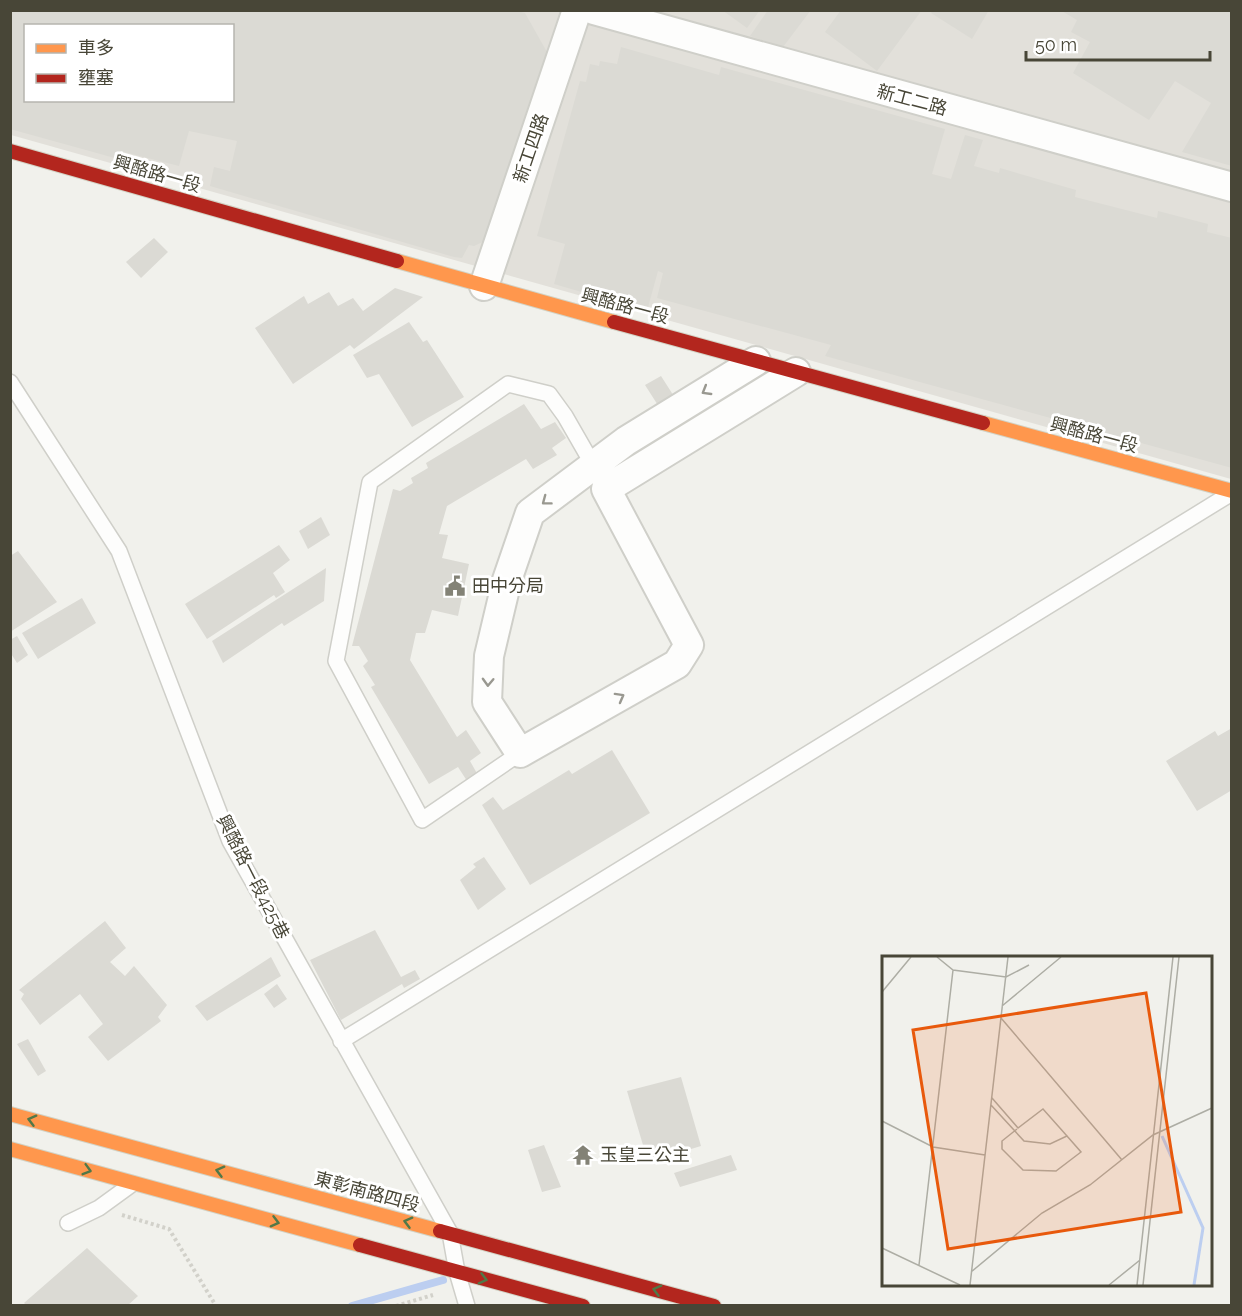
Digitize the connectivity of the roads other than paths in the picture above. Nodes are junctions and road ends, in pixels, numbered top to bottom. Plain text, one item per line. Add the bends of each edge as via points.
1 (577, 10) edge
2 (594, 10) edge
3 (10, 151) edge
4 (1232, 187) edge
5 (484, 286) junction
6 (756, 361) junction
7 (796, 372) junction
8 (10, 382) edge
9 (600, 477) junction
10 (1232, 492) edge
11 (520, 753) junction
12 (341, 1041) junction
13 (10, 1114) edge
14 (10, 1149) edge
15 (134, 1183) junction
16 (68, 1223) dead end
17 (450, 1233) junction
18 (457, 1272) junction
19 (467, 1305) edge
20 (583, 1305) edge
21 (714, 1305) edge

1 - 5 street, 新工四路
2 - 4 street, 新工二路
3 - 5 street, 興酪路一段
5 - 6 street, 興酪路一段
6 - 7 street, 興酪路一段
6 -> 9 street via 626,441
7 - 9 street
7 - 10 street, 興酪路一段
8 - 12 lane, 興酪路一段425巷 via 119,551 230,841
9 -> 11 street via 530,513 507,580 489,656 487,702
11 -> 9 street via 677,664 689,645
9 - 11 lane via 549,394 508,384 370,482 336,661 422,820
10 - 12 lane
12 - 17 lane, 興酪路一段425巷
17 -> 13 street, 東彰南路四段
14 -> 15 street
15 - 16 lane via 99,1208
15 -> 18 street
17 - 18 lane, 興酪路一段425巷
21 -> 17 street, 東彰南路四段
18 - 19 lane, 興酪路一段425巷
18 -> 20 street

